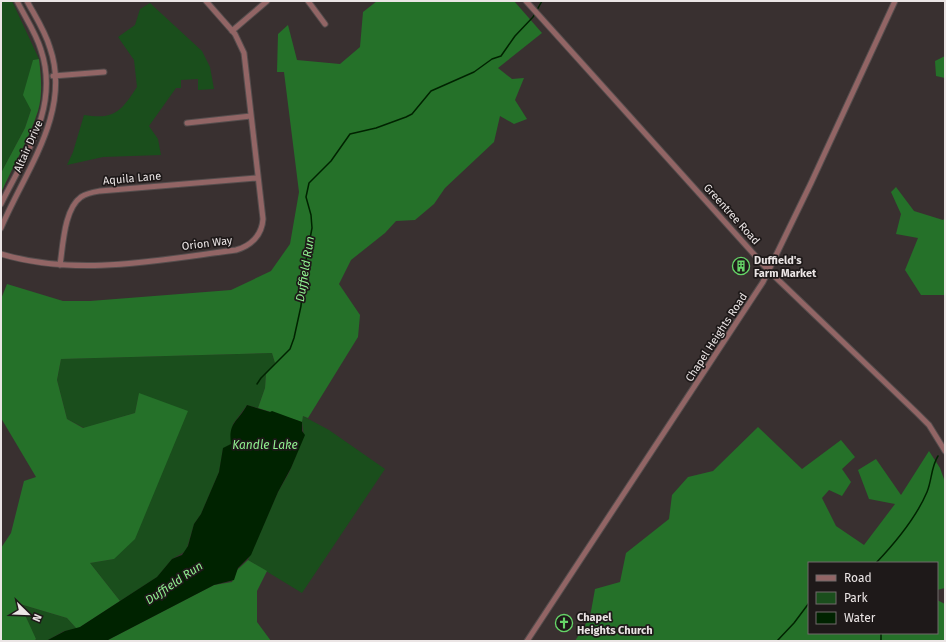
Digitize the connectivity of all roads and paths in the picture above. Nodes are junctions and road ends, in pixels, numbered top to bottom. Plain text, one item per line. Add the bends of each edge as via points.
1 (16, 1) edge
2 (206, 1) edge
3 (267, 1) edge
4 (308, 1) edge
5 (526, 1) edge
6 (895, 1) edge
7 (28, 3) edge
8 (21, 9) junction
9 (325, 24) dead end
10 (232, 31) junction
11 (104, 72) dead end
12 (55, 76) junction
13 (47, 77) junction
14 (251, 116) junction
15 (188, 123) dead end
16 (257, 178) junction
17 (1, 204) edge
18 (1, 228) edge
19 (1, 254) edge
20 (60, 265) junction
21 (769, 271) junction
22 (945, 451) edge
23 (527, 641) edge

1 - 8 street, Altair Drive
2 - 10 street, Orion Way
3 - 10 street
4 - 9 street
5 - 21 street, Greentree Road
6 - 21 street, Chapel Heights Road
7 - 8 street
7 - 12 street, Altair Drive via 50,48
8 - 13 street, Altair Drive via 39,43
10 - 14 street, Orion Way via 244,52
11 - 12 street
12 - 13 street
12 - 18 street, Altair Drive via 54,102 47,132
13 - 17 street, Altair Drive via 46,101 39,127
14 - 15 street
14 - 16 street, Orion Way
16 - 20 street, Aquila Lane via 87,194 76,202 69,216
16 - 20 street, Orion Way via 262,225 248,246 236,250 124,263
19 - 20 street, Orion Way via 21,260
21 - 22 street, Greentree Road via 929,425
21 - 23 street, Chapel Heights Road via 720,350

